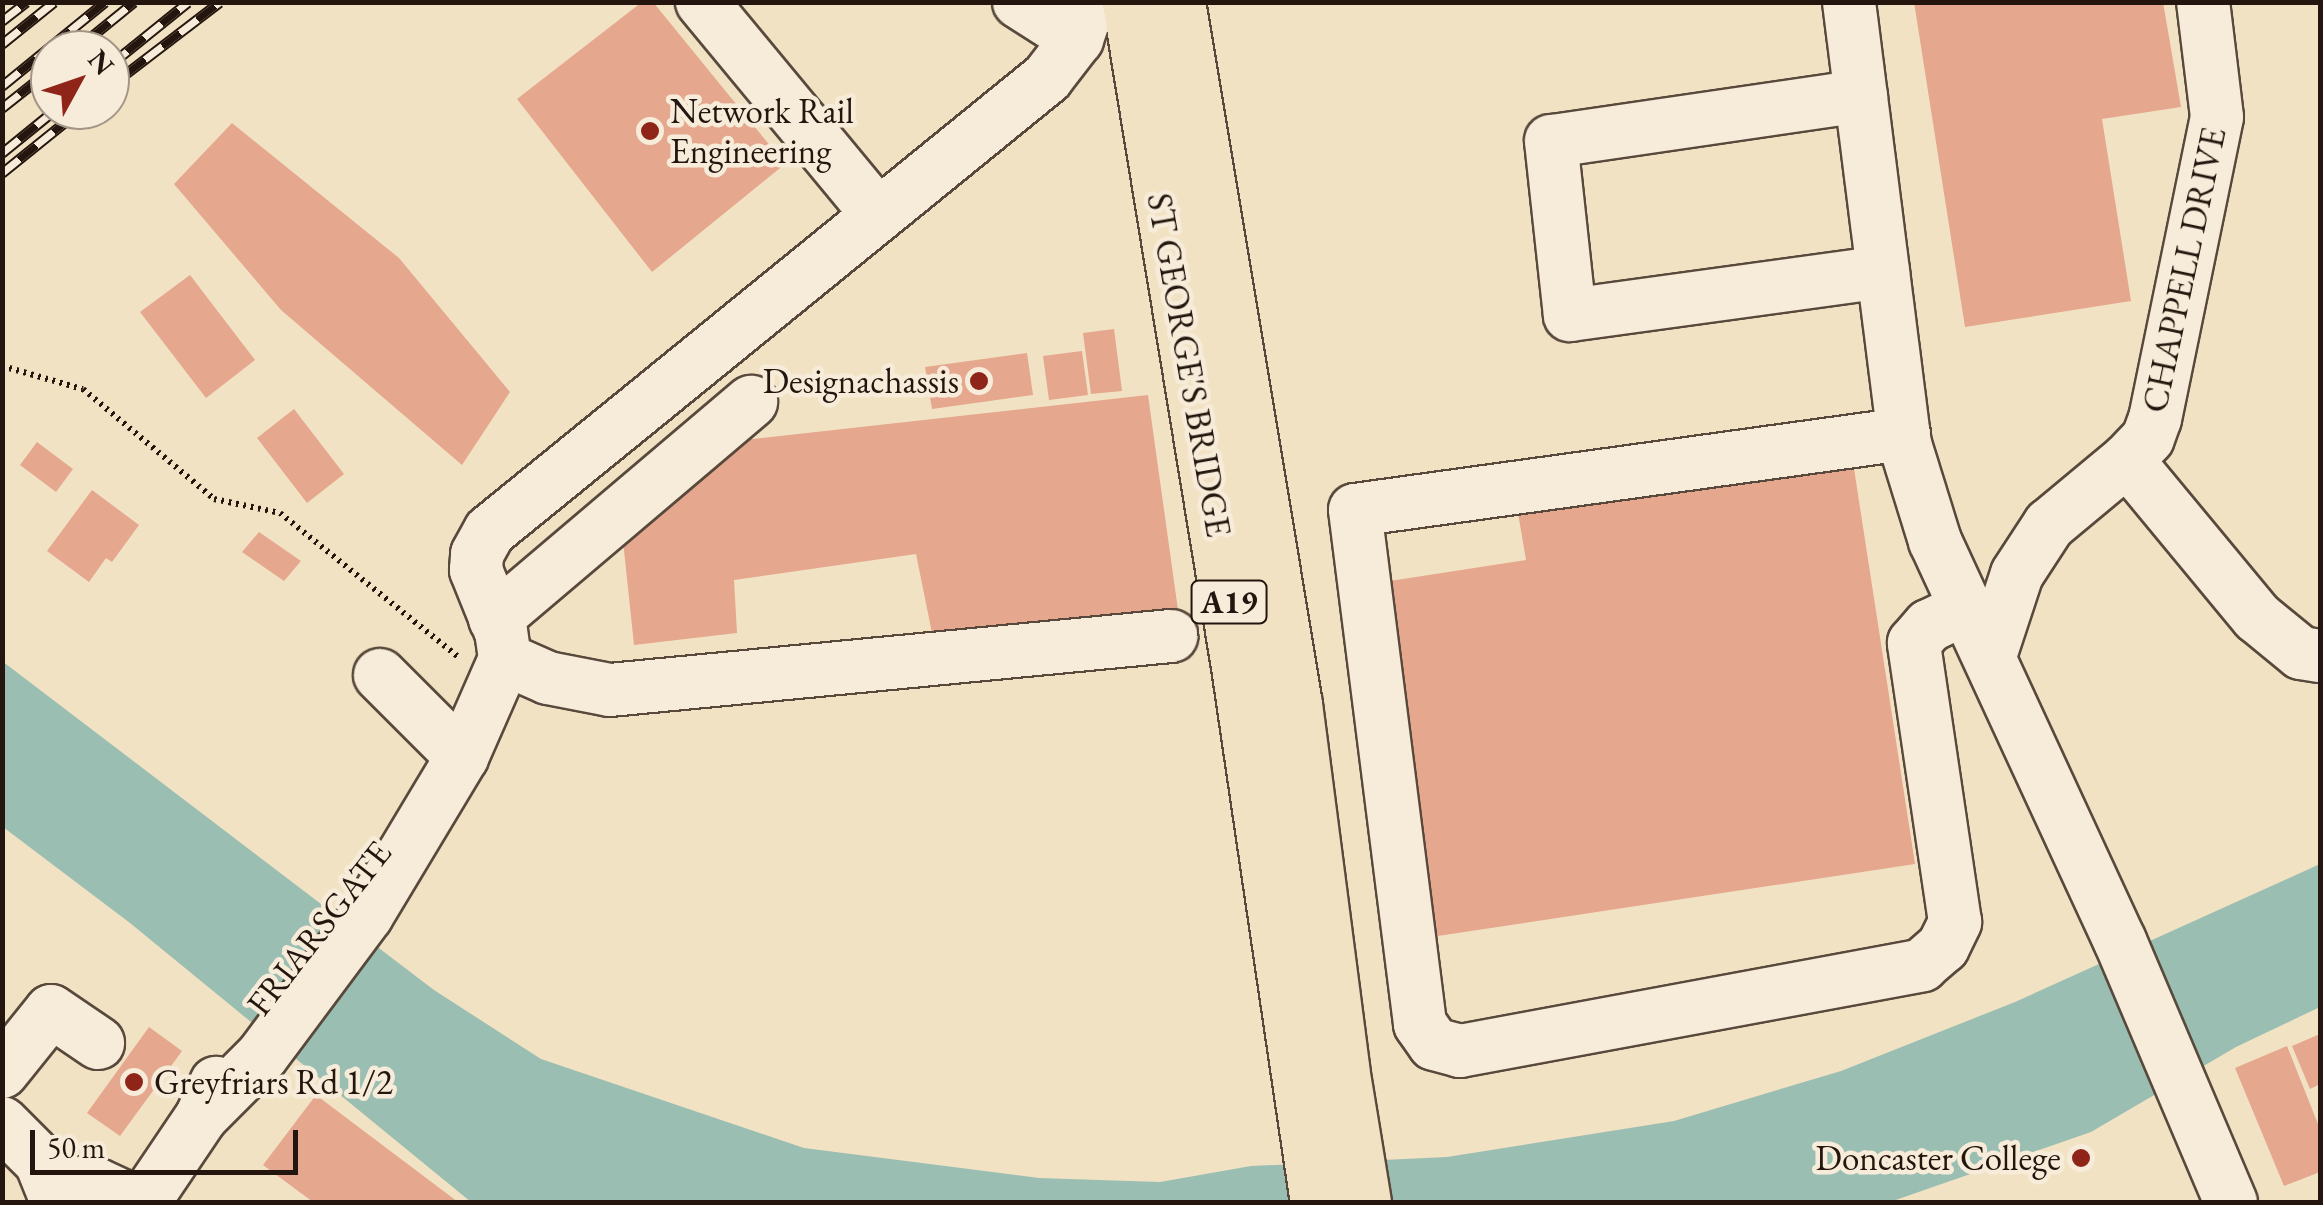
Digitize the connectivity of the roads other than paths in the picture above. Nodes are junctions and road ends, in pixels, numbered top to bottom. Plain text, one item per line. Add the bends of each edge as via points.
1 (702, 2) edge
2 (1019, 2) edge
3 (1130, 2) edge
4 (1177, 2) edge
5 (1849, 2) edge
6 (2203, 2) edge
7 (1084, 21) edge
8 (1861, 96) junction
9 (878, 215) junction
10 (1884, 272) junction
11 (751, 402) dead end
12 (1904, 434) junction
13 (2127, 460) junction
14 (1930, 525) junction
15 (2033, 548) junction
16 (1966, 608) junction
17 (1171, 636) dead end
18 (494, 639) junction
19 (1991, 654) junction
20 (2320, 656) edge
21 (380, 675) dead end
22 (462, 756) junction
23 (98, 1043) dead end
24 (2, 1072) edge
25 (2, 1123) edge
26 (53, 1192) edge
27 (134, 1202) edge
28 (144, 1202) edge
29 (1318, 1202) edge
30 (1364, 1202) edge
31 (2232, 1202) edge

1 - 9 street
2 - 7 street
3 - 29 highway, ST GEORGE'S BRIDGE / A19 via 1240,666
4 - 30 highway, ST GEORGE'S BRIDGE / A19 via 1294,704
5 - 8 street
6 - 13 street, CHAPPELL DRIVE via 2217,117 2155,419
7 - 9 street via 1046,78
8 - 10 street
8 - 10 street via 1551,141 1570,315
9 - 18 street via 504,518 478,554
10 - 12 street
11 - 18 street
12 - 14 street
12 - 16 street via 1355,510 1420,1024 1434,1044 1460,1051 1922,965 1943,947 1955,922 1914,643 1928,626
13 - 15 street, CHAPPELL DRIVE via 2067,506
13 - 20 street via 2258,617 2301,653
14 - 15 street via 1989,562
14 - 16 street
15 - 19 street, CHAPPELL DRIVE via 2017,574
16 - 19 street
17 - 18 street via 610,690 548,678
18 - 22 street, FRIARSGATE
19 - 31 street
21 - 22 street
22 - 28 street, FRIARSGATE via 249,1046
23 - 24 street via 51,1012
25 - 26 street via 33,1151
26 - 27 street via 98,1185

